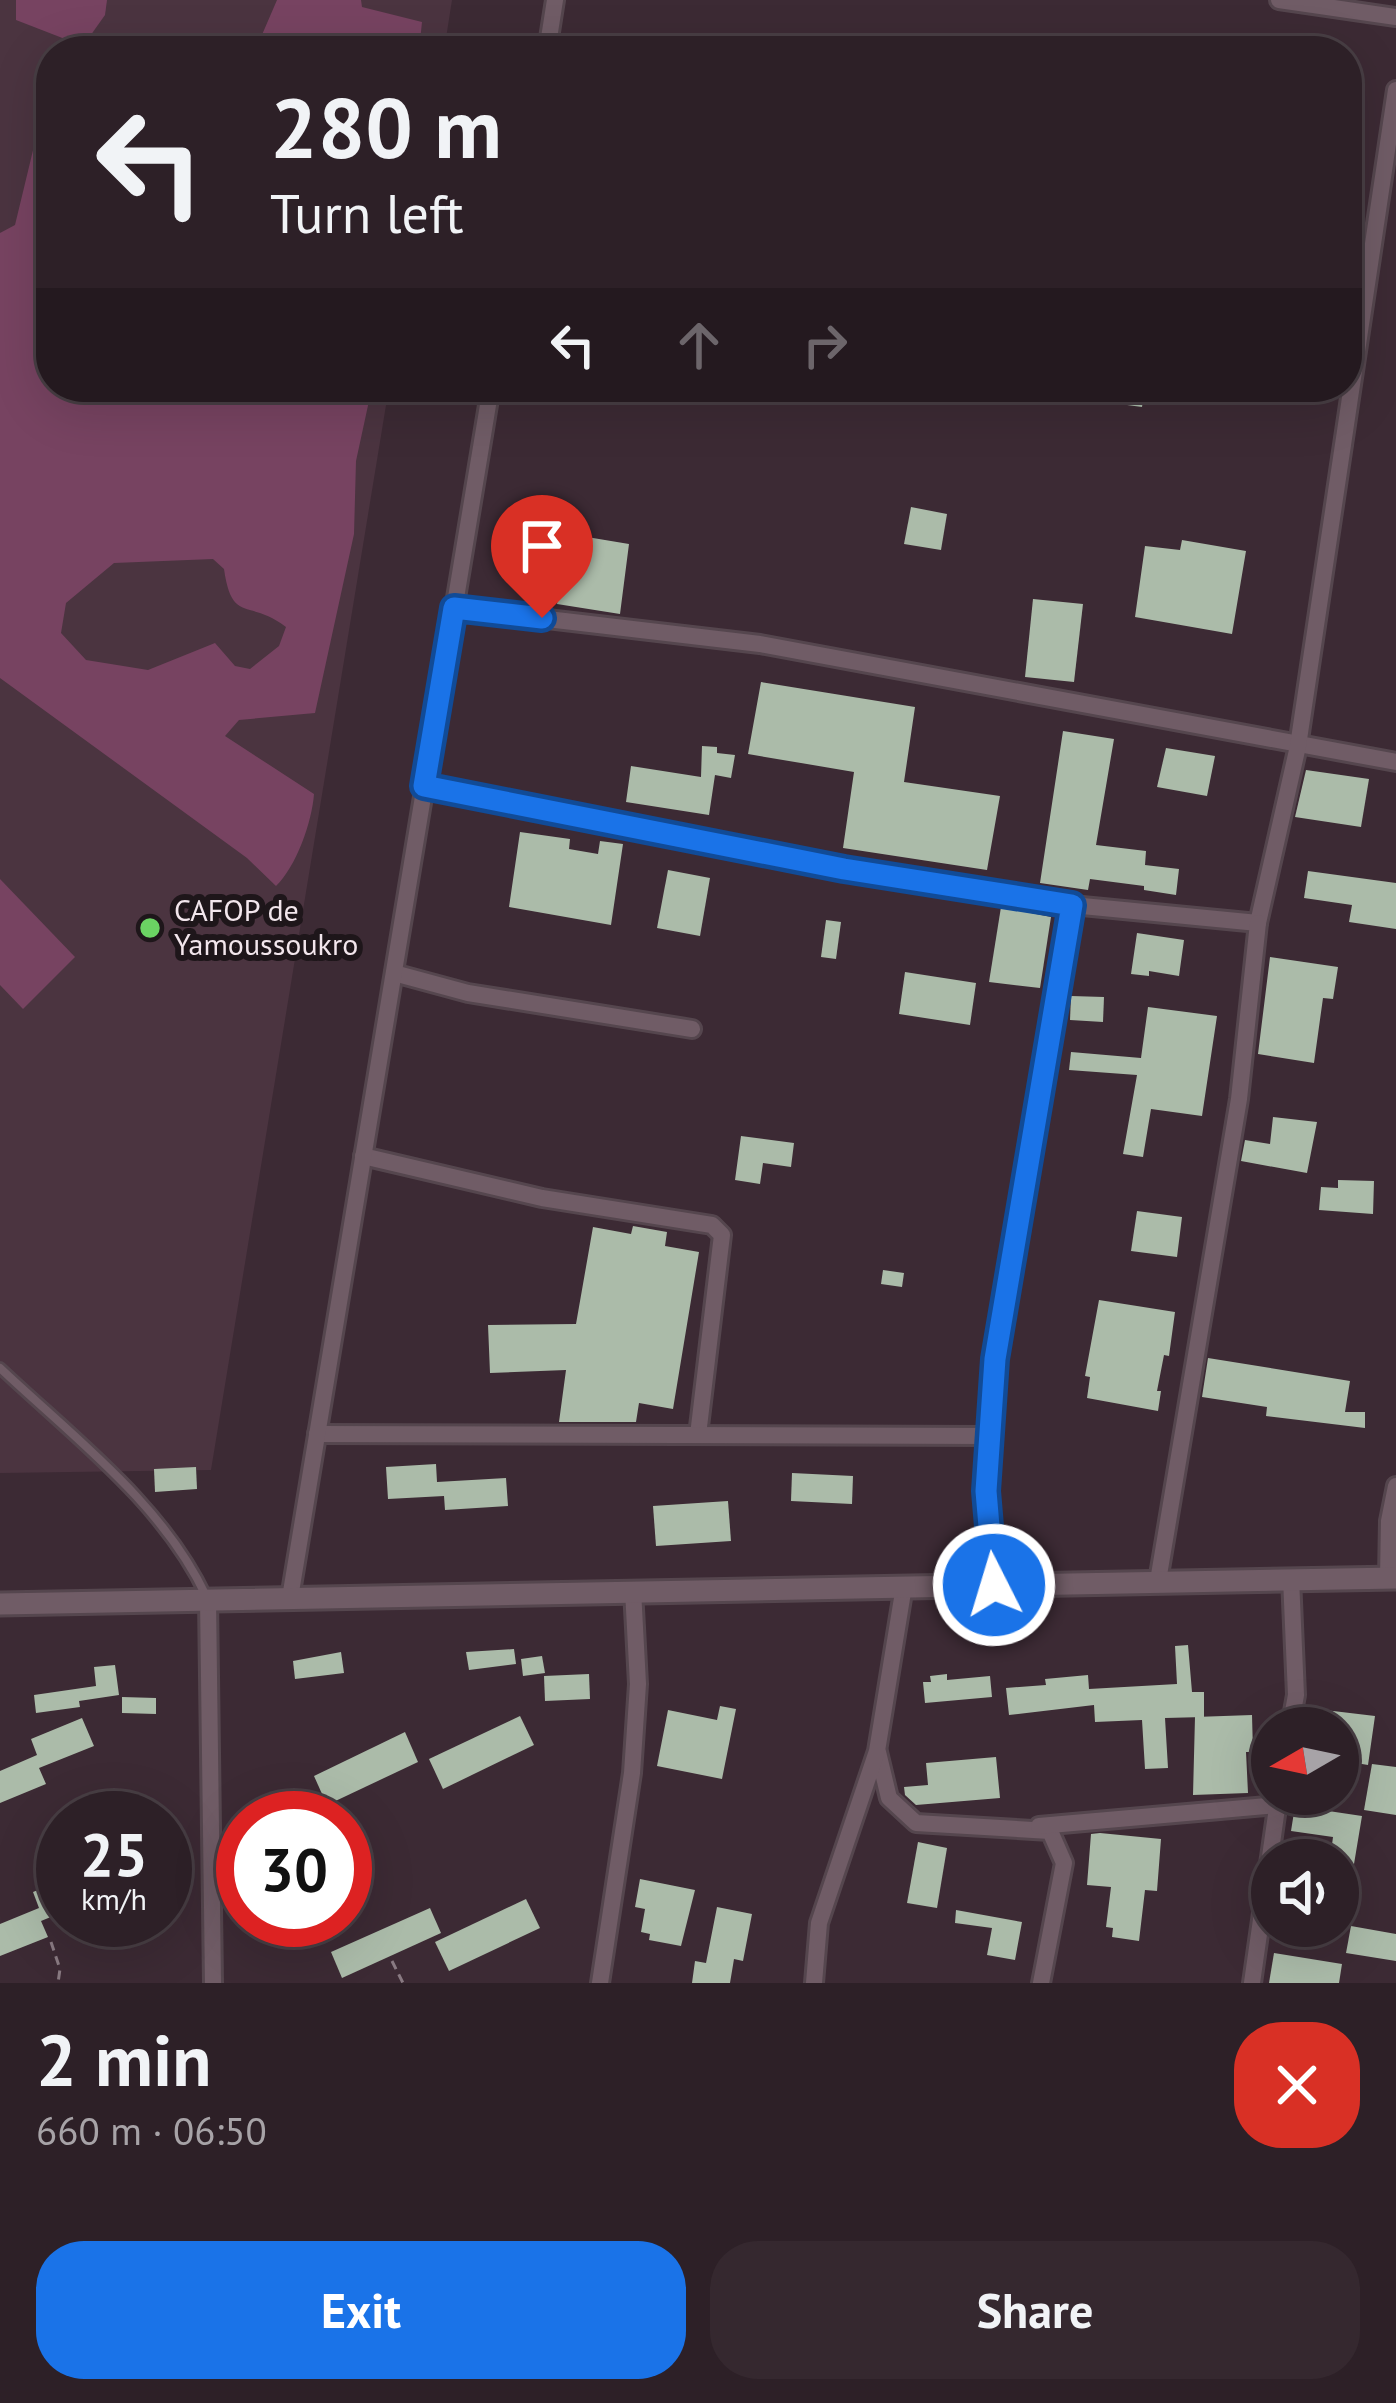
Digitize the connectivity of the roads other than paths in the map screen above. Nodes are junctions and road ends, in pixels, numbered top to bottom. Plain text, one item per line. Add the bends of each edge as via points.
1 (555, 0) edge
2 (1279, 0) edge
3 (1396, 17) edge
4 (549, 36) edge
5 (1396, 90) edge
6 (1362, 318) edge
7 (488, 402) edge
8 (1349, 402) edge
9 (454, 608) junction
10 (1298, 746) junction
11 (1396, 762) edge
12 (424, 786) junction
13 (1072, 905) junction
14 (1258, 922) junction
15 (394, 973) junction
16 (692, 1029) dead end
17 (363, 1156) junction
18 (0, 1368) edge
19 (317, 1434) junction
20 (698, 1436) junction
21 (990, 1436) junction
22 (1396, 1486) edge
23 (1291, 1578) junction
24 (1392, 1578) edge
25 (1158, 1581) junction
26 (994, 1585) junction
27 (904, 1586) junction
28 (633, 1590) junction
29 (290, 1598) junction
30 (208, 1600) junction
31 (0, 1604) edge
32 (1294, 1707) edge
33 (878, 1751) junction
34 (1251, 1803) edge
35 (1276, 1815) edge
36 (1027, 1828) junction
37 (213, 1983) edge
38 (601, 1983) edge
39 (814, 1983) edge
40 (1041, 1983) edge
41 (1252, 1983) edge

1 - 4 street
2 - 3 street
5 - 6 street
7 - 9 street
8 - 10 street
9 - 10 street via 760,644
9 - 12 street
10 - 11 street
10 - 14 street
12 - 13 street
12 - 15 street
13 - 14 street
13 - 21 street via 995,1359
14 - 25 street via 1239,1099
15 - 16 street
15 - 17 street
17 - 19 street
17 - 20 street via 542,1198 712,1225 722,1235
18 - 30 lane via 149,1509
19 - 20 street
19 - 29 street
20 - 21 street
21 - 26 street
22 - 24 street
23 - 24 street
23 - 25 street
23 - 32 street
25 - 26 street
26 - 27 street
27 - 28 street
27 - 33 street
28 - 29 street
28 - 38 street via 632,1773
29 - 30 street
30 - 31 street
30 - 37 street
33 - 36 street via 890,1798 916,1823
33 - 39 street via 819,1923
34 - 36 street
35 - 41 street
36 - 40 street via 1050,1831 1064,1863

